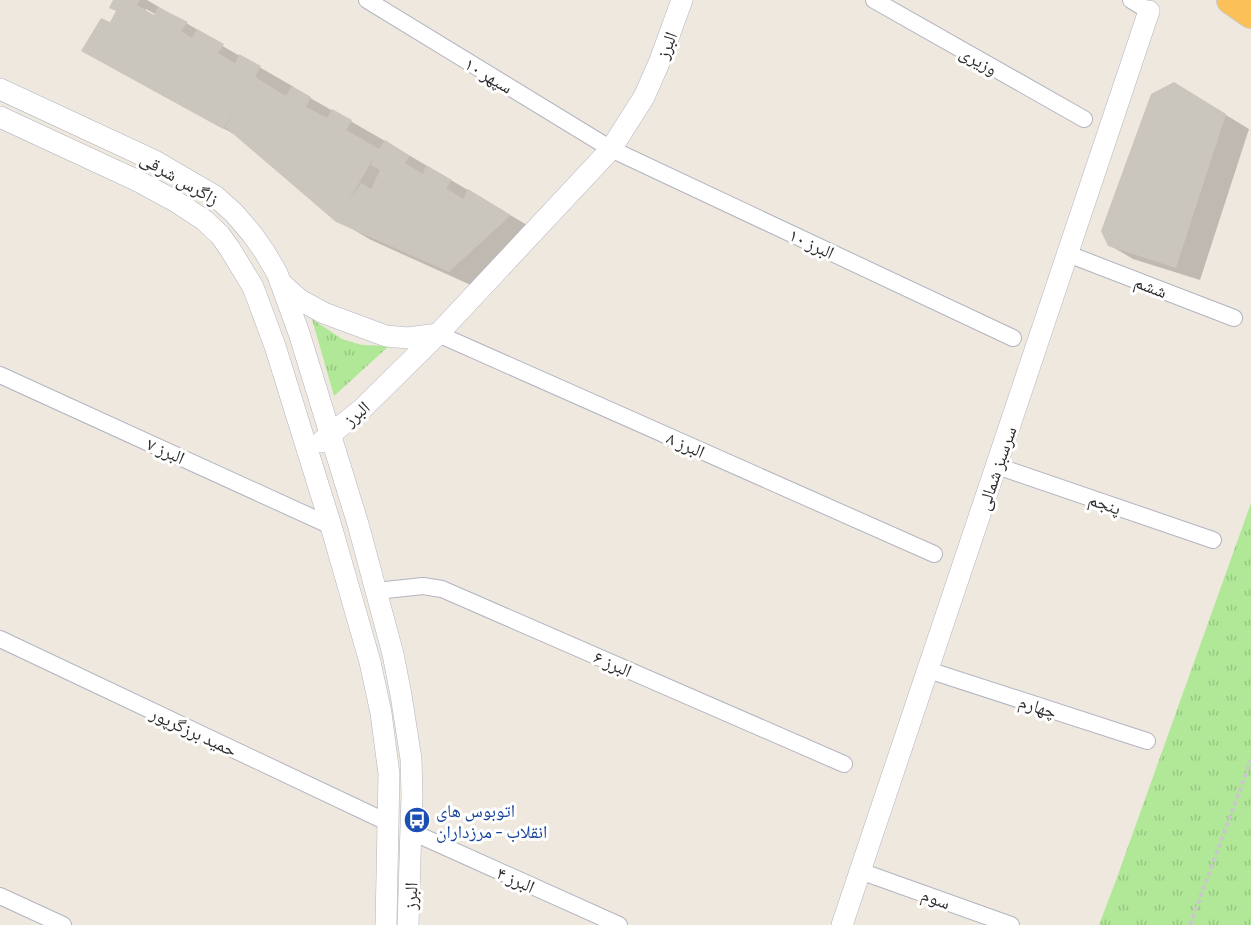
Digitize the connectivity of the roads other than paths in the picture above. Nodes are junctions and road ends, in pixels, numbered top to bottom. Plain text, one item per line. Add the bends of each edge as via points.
1 (367, 0) edge
2 (682, 0) edge
3 (874, 0) edge
4 (1131, 0) edge
5 (1231, 0) edge
6 (1149, 11) joint
7 (1251, 14) edge
8 (0, 89) edge
9 (0, 117) edge
10 (1084, 119) dead end
11 (611, 149) junction
12 (1068, 255) junction
13 (281, 282) junction
14 (1234, 318) dead end
15 (438, 334) junction
16 (1013, 338) dead end
17 (0, 375) edge
18 (331, 435) junction
19 (308, 450) junction
20 (997, 465) junction
21 (357, 524) junction
22 (332, 525) junction
23 (1213, 540) dead end
24 (934, 555) dead end
25 (376, 591) junction
26 (352, 597) junction
27 (0, 639) edge
28 (928, 670) junction
29 (1147, 741) dead end
30 (844, 764) dead end
31 (389, 823) junction
32 (412, 832) junction
33 (860, 871) junction
34 (0, 896) edge
35 (63, 925) edge
36 (386, 925) edge
37 (408, 925) edge
38 (619, 925) edge
39 (842, 925) edge
40 (1011, 925) edge

1 - 11 street, سپهر ۱۰
2 - 11 street, البرز via 644,97
3 - 10 street, وزیری
4 - 6 street
5 - 7 highway
6 - 12 street, سرسبز شمالی
8 - 13 street, زاگرس شرقی via 154,161 215,196 252,234
9 - 19 street, زاگرس شرقی via 138,181 204,220 220,235 253,286
11 - 15 street, البرز
11 - 16 street, البرز ۱۰
12 - 14 street, ششم
12 - 20 street, سرسبز شمالی
13 - 15 street via 300,300 324,313 386,336
13 - 18 street, زاگرس شرقی
15 - 18 street, البرز via 363,409
15 - 24 street, البرز ۸
17 - 22 street, البرز ۷
18 - 19 street
18 - 21 street, البرز
19 - 22 street, البرز
20 - 23 street, پنجم
20 - 28 street, سرسبز شمالی
21 - 22 street
21 - 25 street, البرز
22 - 26 street, البرز
25 - 26 street
25 - 30 street, البرز ۶ via 423,586 442,589
25 - 32 street, البرز via 407,726
26 - 31 street, البرز via 381,713 389,774
27 - 31 street, حمید برزگرپور
28 - 29 street, چهارم
28 - 33 street, سرسبز شمالی
31 - 32 street
31 - 36 street, البرز
32 - 37 street, البرز
32 - 38 street, البرز ۴
33 - 39 street, سرسبز شمالی
33 - 40 street, سوم
34 - 35 street

